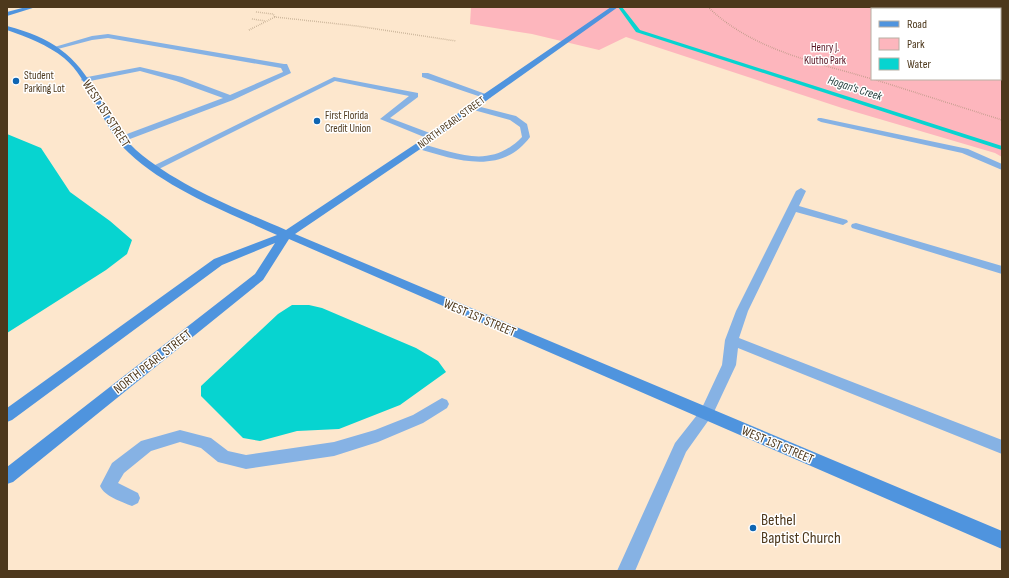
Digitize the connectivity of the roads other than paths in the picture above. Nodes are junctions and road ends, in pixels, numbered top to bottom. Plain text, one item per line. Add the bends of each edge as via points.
1 (33, 7) edge
2 (615, 7) edge
3 (7, 14) edge
4 (7, 28) edge
5 (54, 48) junction
6 (425, 75) dead end
7 (85, 80) junction
8 (487, 96) junction
9 (230, 98) junction
10 (473, 106) junction
11 (821, 120) dead end
12 (432, 137) junction
13 (122, 139) junction
14 (419, 146) junction
15 (1002, 167) edge
16 (154, 168) junction
17 (801, 191) dead end
18 (792, 208) junction
19 (843, 222) dead end
20 (856, 226) dead end
21 (286, 235) junction
22 (1002, 270) edge
23 (732, 340) junction
24 (442, 404) dead end
25 (706, 414) junction
26 (7, 416) edge
27 (1002, 447) edge
28 (7, 477) edge
29 (132, 498) dead end
30 (1002, 540) edge
31 (626, 571) edge

1 - 3 street
2 - 8 street, NORTH PEARL STREET
4 - 5 street, WEST 1ST STREET
5 - 7 street, WEST 1ST STREET via 68,58
5 - 9 lane via 108,36 284,66 287,73
6 - 8 lane
7 - 9 lane via 140,69 179,78
7 - 13 street, WEST 1ST STREET
8 - 10 street, NORTH PEARL STREET
9 - 13 lane
10 - 12 street, NORTH PEARL STREET
10 - 14 lane via 513,118 524,126 526,137 520,146 508,154 488,159 472,159 447,155
11 - 15 lane via 965,151
12 - 14 street, NORTH PEARL STREET
12 - 16 lane via 384,119 415,95 334,79
13 - 16 street, WEST 1ST STREET via 131,151
14 - 21 street, NORTH PEARL STREET
16 - 21 street, WEST 1ST STREET via 184,187
17 - 18 lane
18 - 19 lane
18 - 23 lane via 742,311
20 - 22 lane
21 - 25 street, WEST 1ST STREET
21 - 26 street, NORTH PEARL STREET via 218,262
21 - 28 street, NORTH PEARL STREET via 259,277
23 - 25 lane via 729,365
23 - 27 lane
24 - 29 lane via 418,419 334,449 246,462 224,457 206,443 180,436 146,446 118,468 108,486
25 - 30 street, WEST 1ST STREET
25 - 31 lane via 680,448

